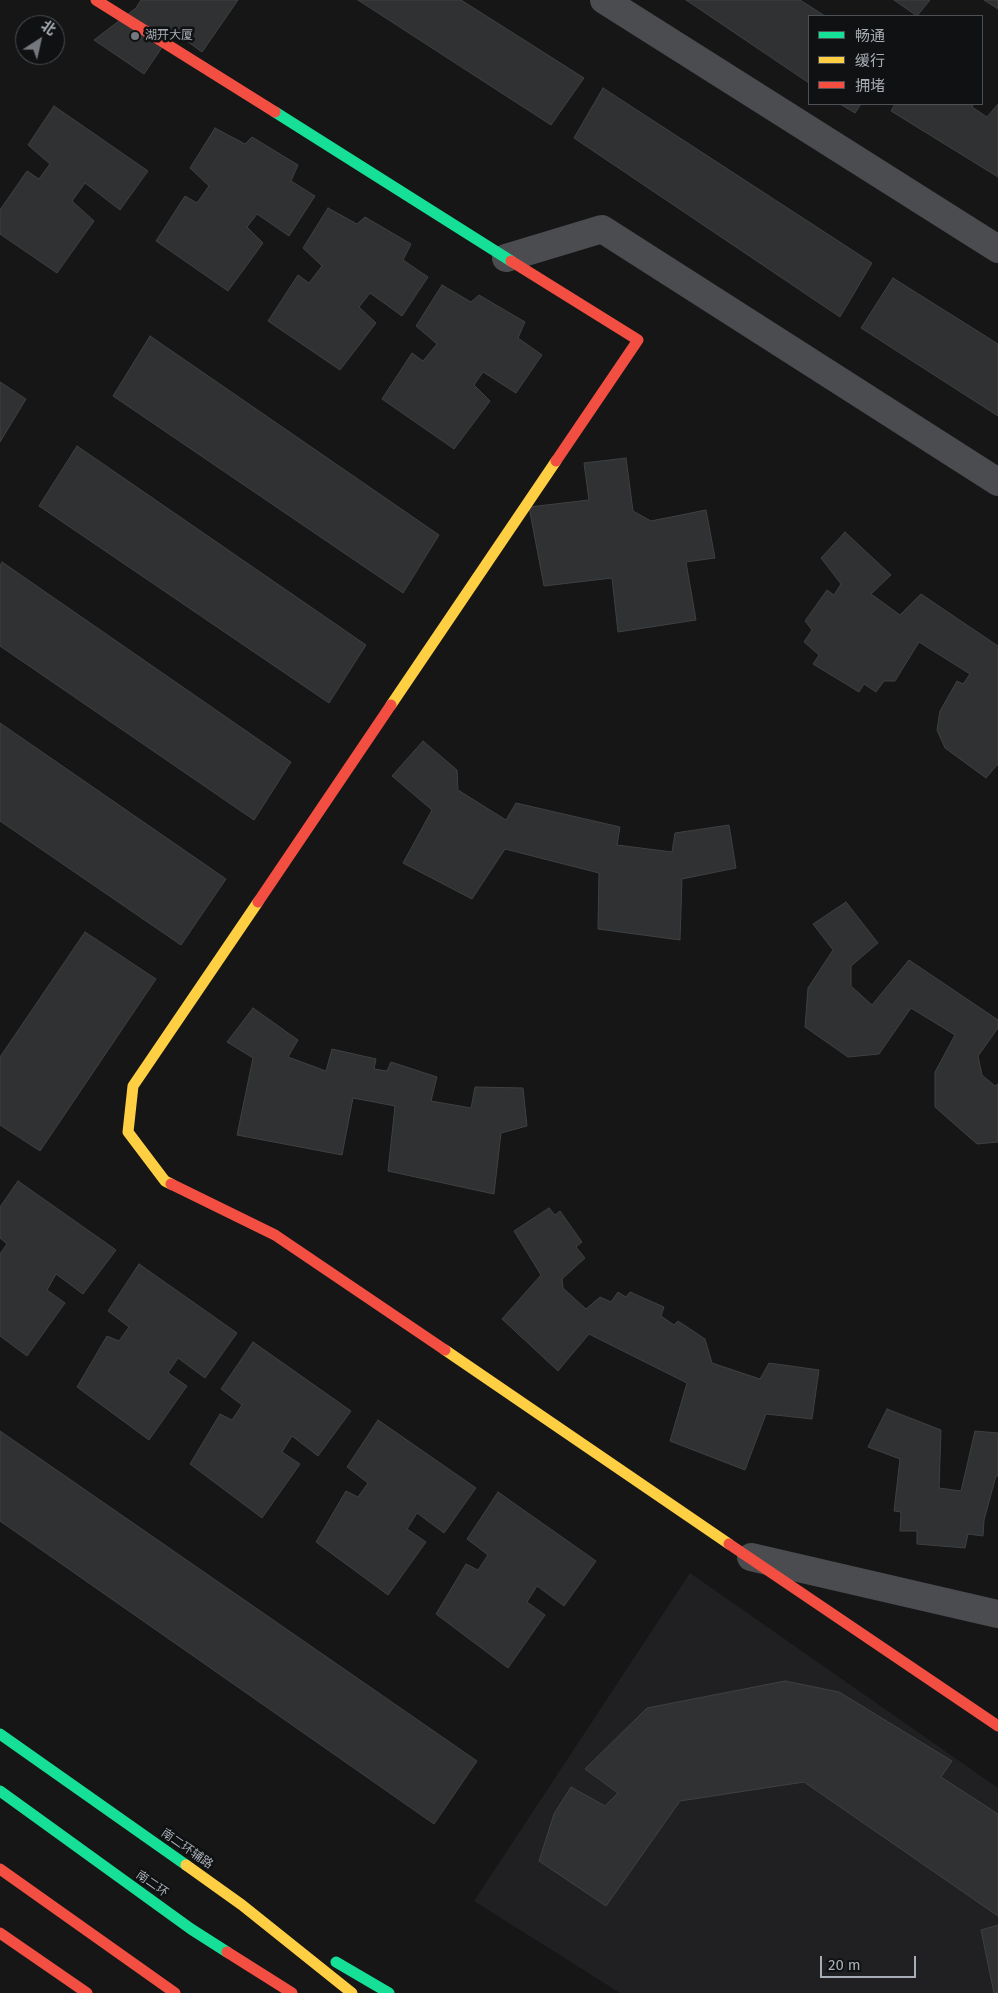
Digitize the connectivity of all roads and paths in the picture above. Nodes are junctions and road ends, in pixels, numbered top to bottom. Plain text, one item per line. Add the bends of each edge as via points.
1 (96, 0) edge
2 (604, 0) edge
3 (998, 248) edge
4 (506, 258) junction
5 (998, 482) edge
6 (749, 1557) junction
7 (998, 1614) edge
8 (998, 1726) edge
9 (0, 1734) edge
10 (0, 1791) edge
11 (0, 1870) edge
12 (242, 1905) junction
13 (0, 1933) edge
14 (87, 1993) edge
15 (175, 1993) edge
16 (292, 1993) edge
17 (352, 1993) edge
18 (389, 1993) edge

1 - 4 main road
2 - 3 street
4 - 5 street via 602,229
4 - 6 main road via 638,340 133,1086 128,1132 165,1181 275,1235
6 - 7 street
6 - 8 main road
9 - 12 main road, 南二环辅路
10 - 16 main road, 南二环 via 191,1929
11 - 15 main road
12 - 17 main road, 南二环辅路
12 - 18 main road
13 - 14 main road

